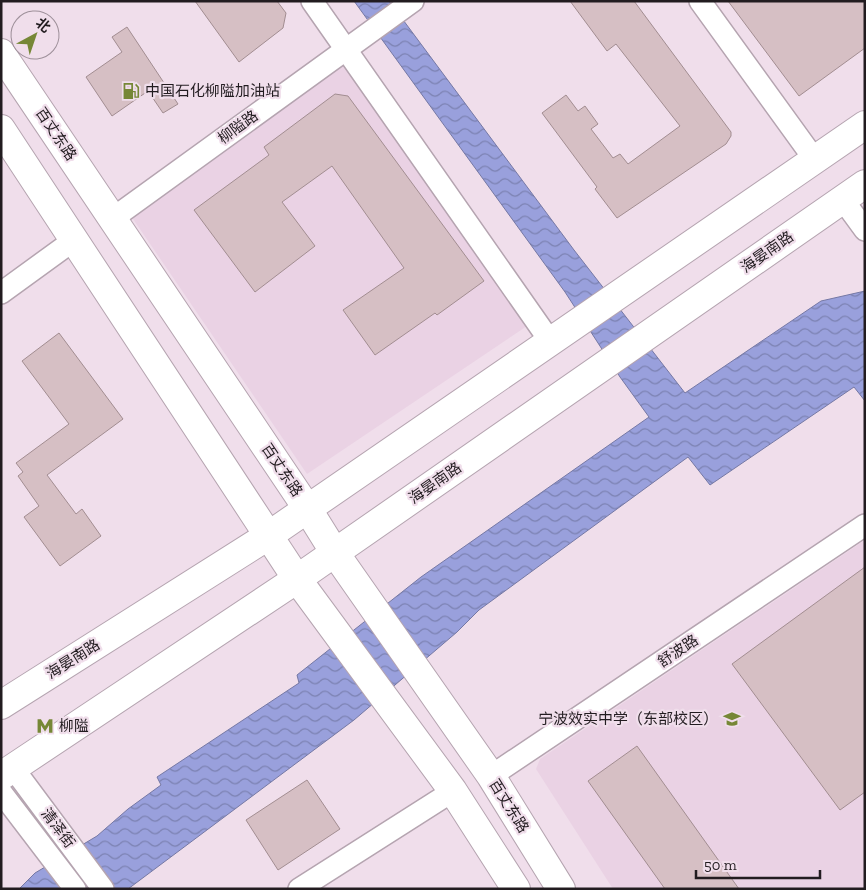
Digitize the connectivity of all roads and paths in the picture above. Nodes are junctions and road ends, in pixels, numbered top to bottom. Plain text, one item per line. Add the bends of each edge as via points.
1 (312, 1) edge
2 (413, 1) edge
3 (700, 1) edge
4 (346, 49) junction
5 (1, 53) edge
6 (865, 126) edge
7 (1, 129) edge
8 (815, 160) junction
9 (865, 184) edge
10 (843, 200) junction
11 (112, 219) junction
12 (865, 230) edge
13 (74, 240) junction
14 (1, 293) edge
15 (550, 341) junction
16 (307, 508) junction
17 (865, 525) edge
18 (268, 536) junction
19 (336, 553) junction
20 (297, 580) junction
21 (1, 705) edge
22 (7, 772) edge
23 (491, 776) junction
24 (453, 791) junction
25 (1, 792) edge
26 (75, 889) edge
27 (103, 889) edge
28 (299, 889) edge
29 (516, 889) edge
30 (561, 889) edge

1 - 4 street
2 - 4 street, 柳隘路
3 - 8 street
4 - 11 street, 柳隘路
4 - 15 street
5 - 11 main road, 百丈东路
6 - 8 main road, 海晏南路
7 - 13 main road
8 - 15 main road, 海晏南路
9 - 10 main road, 海晏南路
10 - 12 street
10 - 19 main road, 海晏南路
11 - 16 main road, 百丈东路
13 - 14 street
13 - 18 main road
15 - 16 main road, 海晏南路
16 - 18 main road, 海晏南路
16 - 19 main road, 百丈东路
17 - 23 street, 舒波路
18 - 20 main road
18 - 21 main road, 海晏南路
19 - 20 main road, 海晏南路
19 - 23 main road, 百丈东路
20 - 22 main road, 海晏南路
20 - 24 main road
22 - 27 street, 清泽街
23 - 30 main road, 百丈东路
24 - 28 street
24 - 29 main road
25 - 26 street, 清泽街

